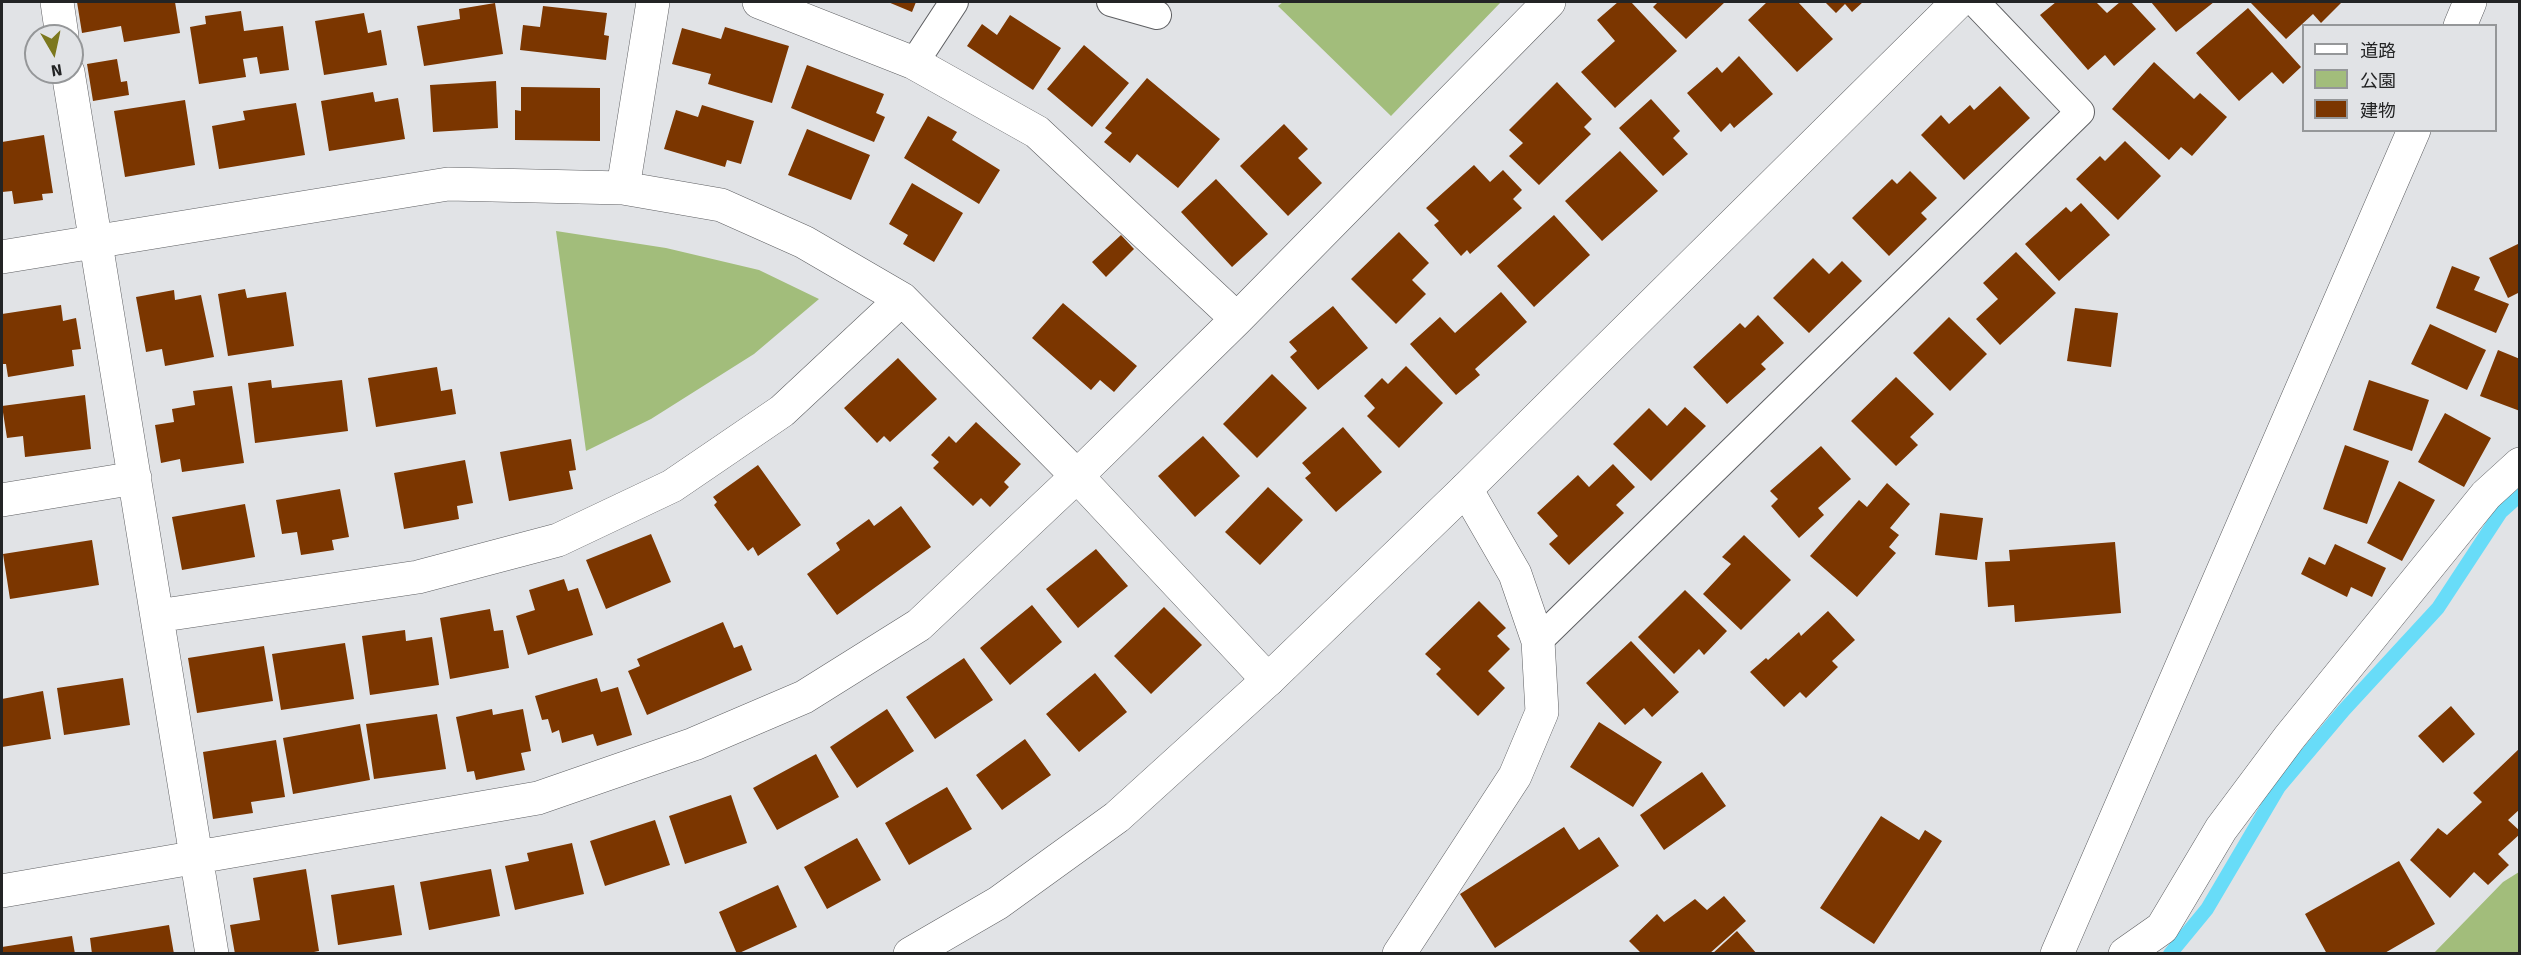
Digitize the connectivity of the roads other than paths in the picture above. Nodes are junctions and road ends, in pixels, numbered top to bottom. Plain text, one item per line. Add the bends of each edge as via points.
1 (57, 2) edge
2 (653, 2) edge
3 (759, 2) edge
4 (954, 2) edge
5 (1112, 2) edge
6 (1549, 2) edge
7 (1958, 2) edge
8 (1976, 2) edge
9 (2470, 2) edge
10 (1157, 15) dead end
11 (60, 24) edge
12 (2461, 24) edge
13 (914, 63) junction
14 (70, 84) edge
15 (2413, 132) edge
16 (623, 188) junction
17 (96, 242) junction
18 (2, 257) edge
19 (902, 299) junction
20 (1237, 319) junction
21 (2520, 464) edge
22 (1077, 476) junction
23 (135, 478) junction
24 (1466, 489) junction
25 (2, 501) edge
26 (157, 616) junction
27 (1538, 641) junction
28 (1268, 680) junction
29 (196, 857) junction
30 (2, 891) edge
31 (212, 954) edge
32 (910, 954) edge
33 (1399, 954) edge
34 (2057, 954) edge
35 (2125, 954) edge

1 - 11 street
2 - 16 street
3 - 13 street
4 - 13 lane
5 - 10 lane
6 - 20 street
7 - 24 street
8 - 27 lane via 2080,112
9 - 12 street
13 - 20 street via 1037,132
14 - 17 street
15 - 34 street
16 - 17 street via 448,184
16 - 19 street via 721,205 804,242
17 - 18 street
17 - 23 street
19 - 22 street
19 - 26 street via 782,411 672,486 558,540 418,577
20 - 22 street
21 - 35 street via 2486,495 2289,738 2221,829 2162,928
22 - 28 street
22 - 29 street via 919,625 804,697 694,744 538,798
23 - 25 street
23 - 26 street
24 - 27 street via 1515,574
24 - 28 street
26 - 29 street
27 - 33 street via 1542,712 1515,776
28 - 32 street via 1117,817 998,903
29 - 30 street
29 - 31 street

